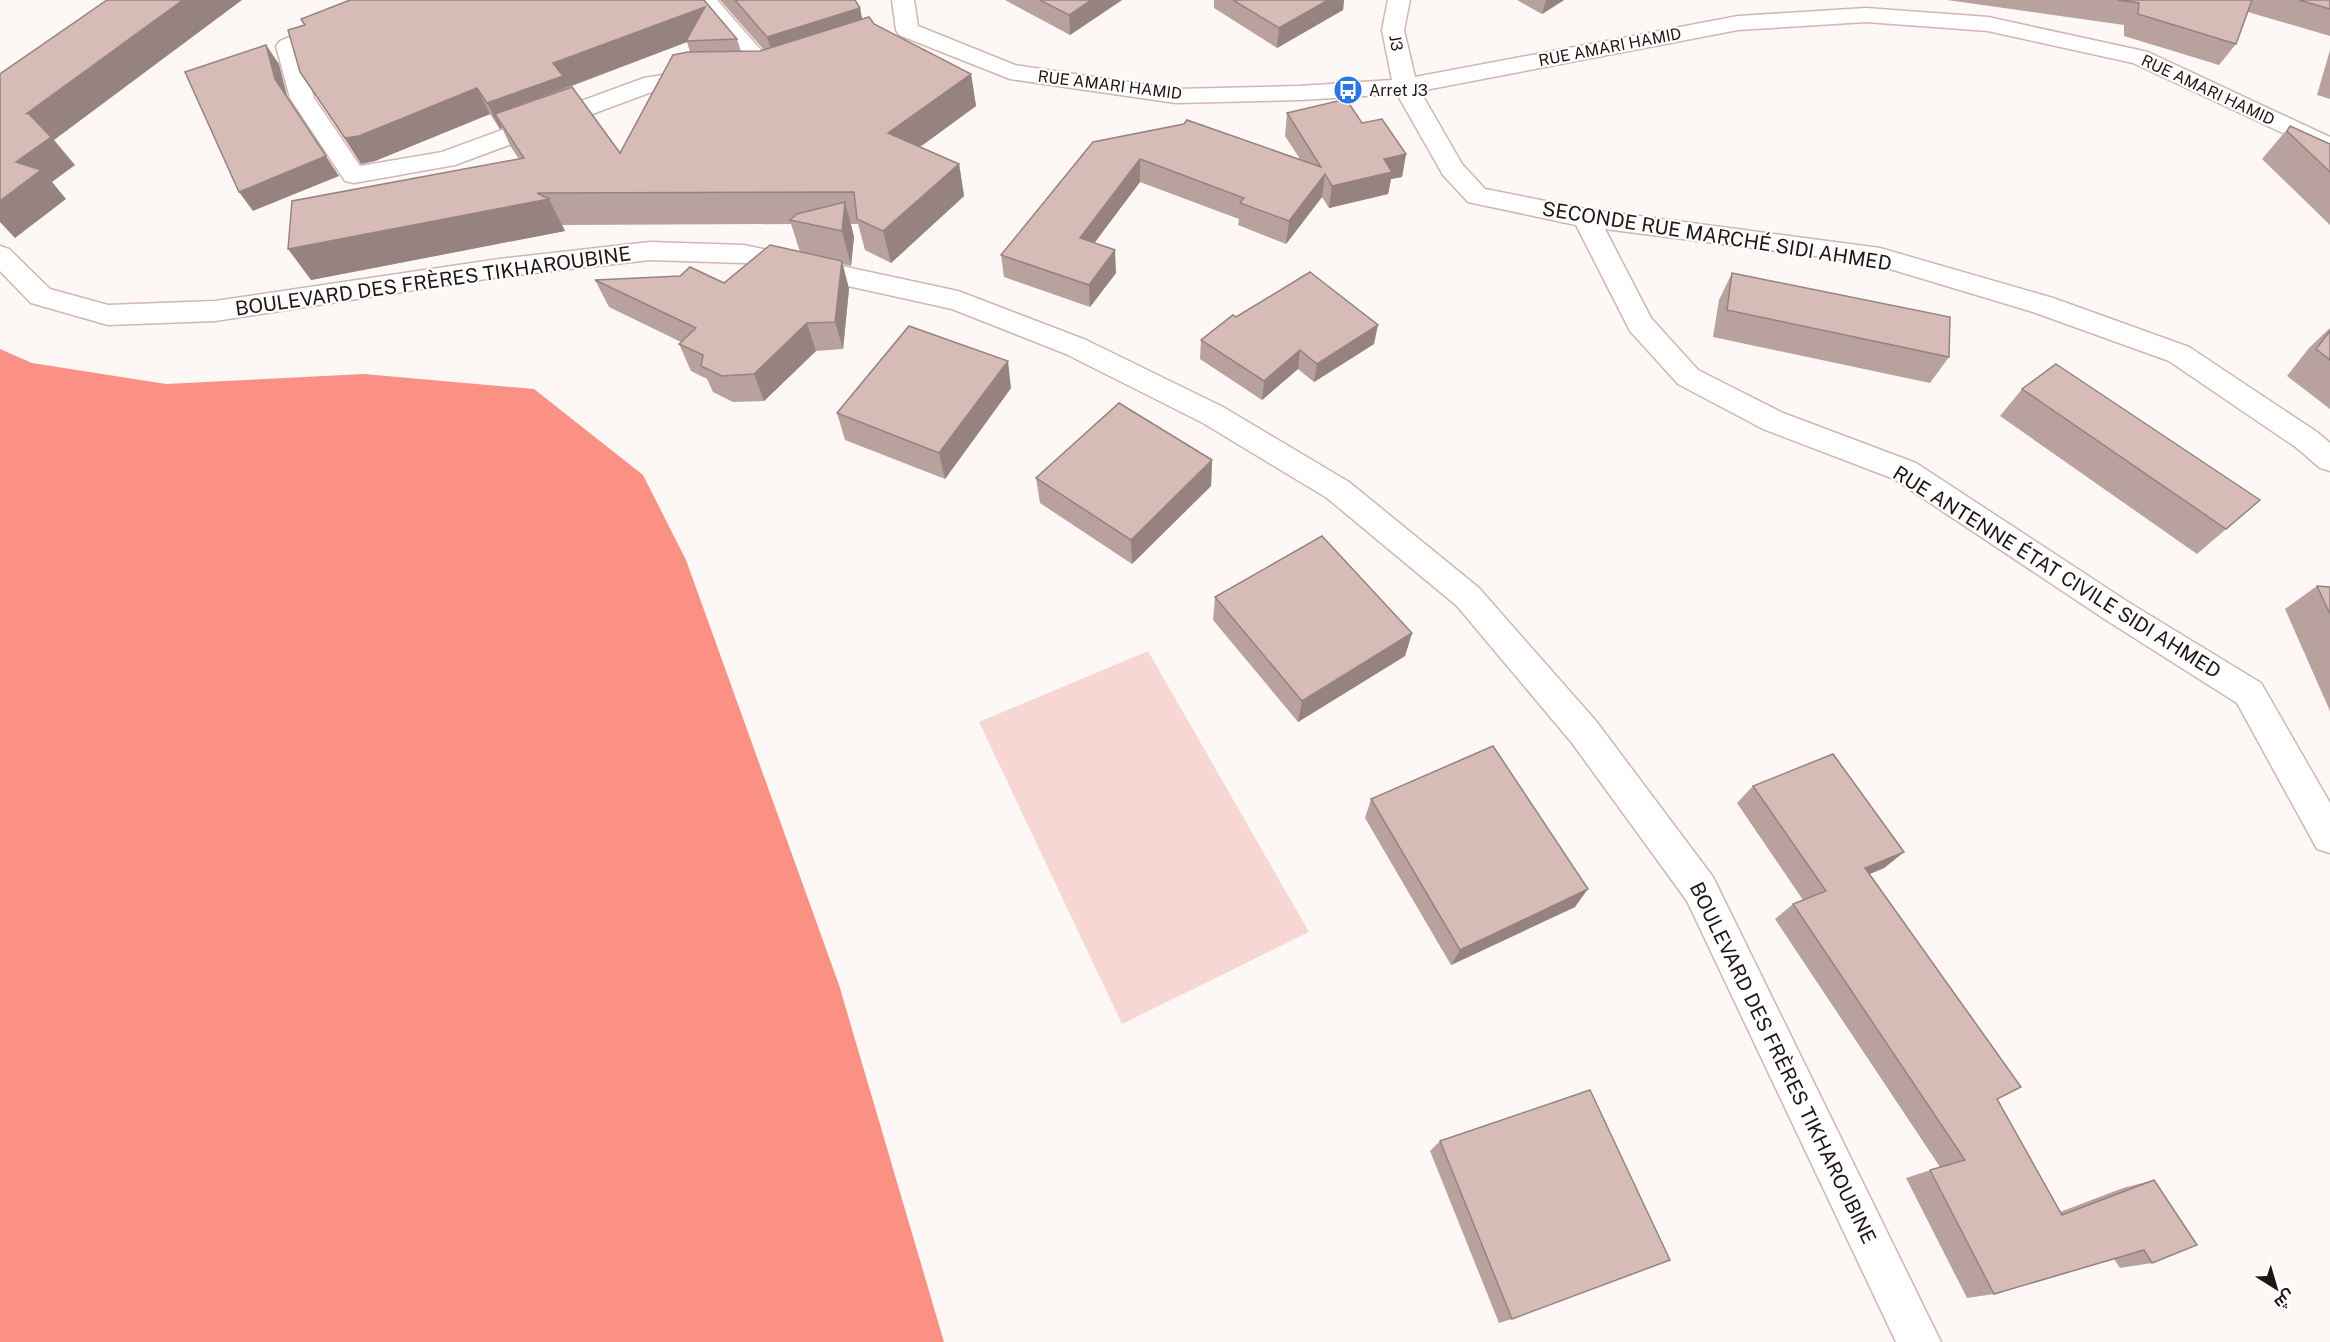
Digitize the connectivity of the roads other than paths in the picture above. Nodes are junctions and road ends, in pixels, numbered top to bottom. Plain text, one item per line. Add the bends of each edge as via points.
1 (401, 0) edge
2 (705, 0) edge
3 (903, 0) edge
4 (1399, 0) edge
5 (801, 64) edge
6 (769, 74) junction
7 (1405, 86) junction
8 (2330, 147) edge
9 (1586, 218) junction
10 (0, 255) edge
11 (2330, 460) edge
12 (2330, 837) edge
13 (1919, 1342) edge

1 - 6 street via 288,46 302,98 354,175 446,159 652,83 699,75
2 - 6 street
3 - 7 street, RUE AMARI HAMID via 897,34 1010,72 1176,96
4 - 7 street, J3 via 1392,30
5 - 6 street
7 - 8 street, RUE AMARI HAMID via 1738,23 1866,15 1988,24 2140,57
7 - 9 street, SECONDE RUE MARCHÉ SIDI AHMED via 1452,169 1477,196
9 - 11 street, SECONDE RUE MARCHÉ SIDI AHMED via 1871,254 2043,305 2179,354 2307,440
9 - 12 street, RUE ANTENNE ÉTAT CIVILE SIDI AHMED via 1640,324 1688,378 1773,422 1905,471 2249,693
10 - 13 street, BOULEVARD DES FRÈRES TIKHAROUBINE via 41,296 108,315 215,311 499,268 650,251 744,254 958,302 1076,347 1213,415 1338,489 1468,597 1584,732 1700,889

